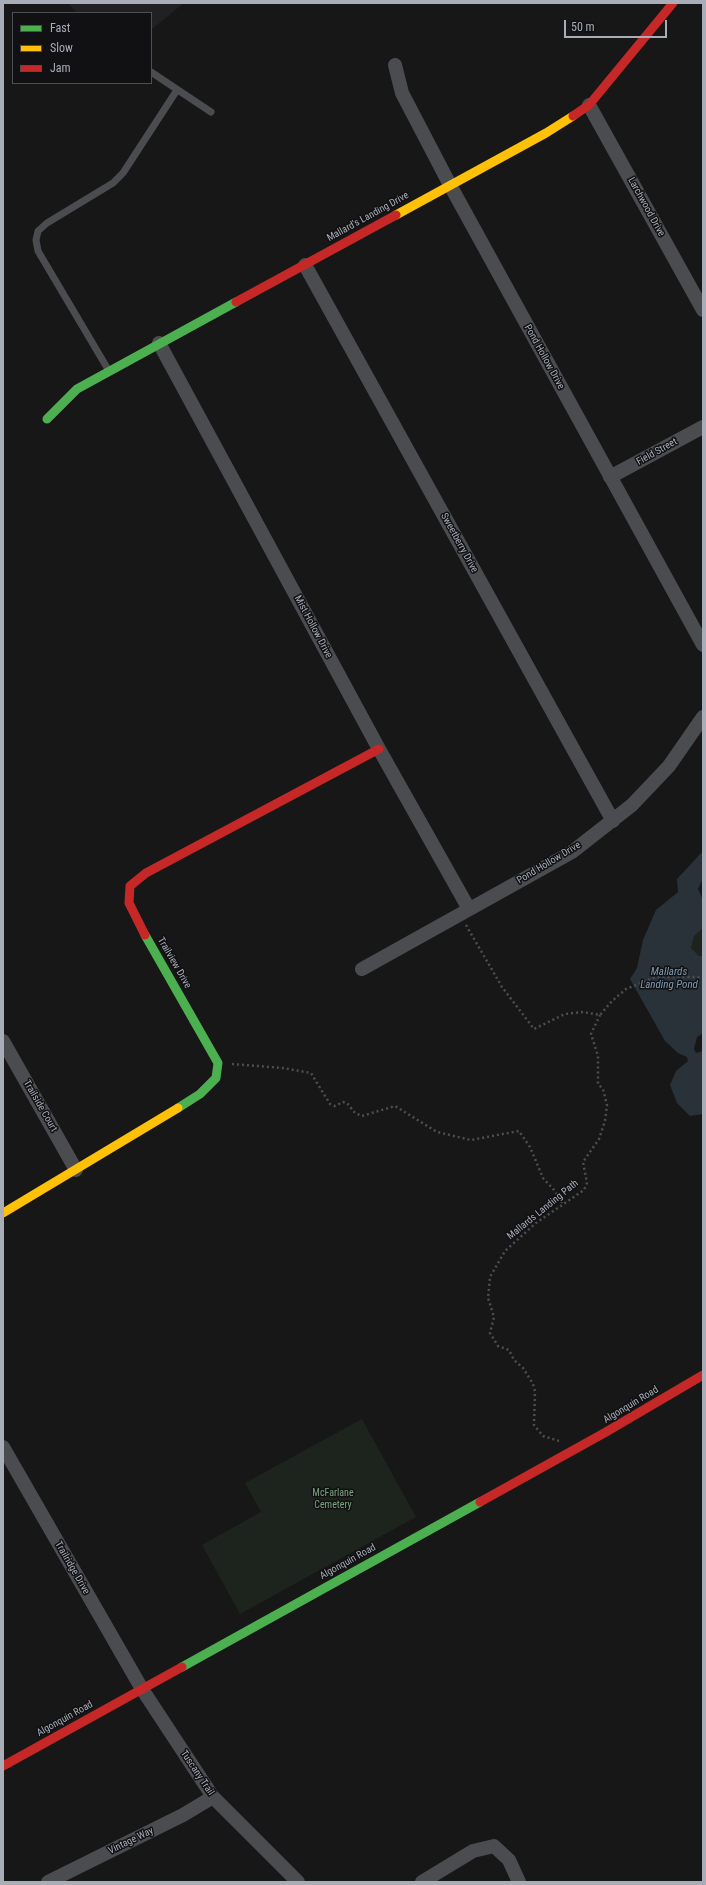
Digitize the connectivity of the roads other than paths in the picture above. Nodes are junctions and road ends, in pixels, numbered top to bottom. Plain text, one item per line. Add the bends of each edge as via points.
1 (674, 3) edge
2 (395, 65) dead end
3 (152, 73) edge
4 (177, 90) junction
5 (589, 105) junction
6 (211, 112) dead end
7 (450, 185) junction
8 (304, 265) junction
9 (703, 310) edge
10 (160, 343) junction
11 (109, 371) junction
12 (48, 419) dead end
13 (703, 427) edge
14 (610, 477) junction
15 (703, 645) edge
16 (703, 717) edge
17 (379, 749) junction
18 (613, 821) junction
19 (464, 912) junction
20 (362, 969) dead end
21 (3, 1041) edge
22 (76, 1170) junction
23 (3, 1213) edge
24 (703, 1375) edge
25 (3, 1447) edge
26 (142, 1689) junction
27 (3, 1766) edge
28 (213, 1797) junction
29 (48, 1882) edge
30 (298, 1882) edge
31 (422, 1882) edge
32 (519, 1882) edge

1 - 5 street, Mallard's Landing Drive
2 - 7 street, Pond Hollow Drive via 402,94
3 - 4 lane
4 - 6 lane
4 - 11 lane via 123,173 113,183 38,231 38,251
5 - 7 street, Mallard's Landing Drive
5 - 9 street, Larchwood Drive
7 - 8 street, Mallard's Landing Drive
7 - 14 street, Pond Hollow Drive
8 - 10 street, Mallard's Landing Drive
8 - 18 street, Sweetberry Drive
10 - 11 street, Mallard's Landing Drive
10 - 17 street, Mist Hollow Drive
11 - 12 street, Mallard's Landing Drive via 77,389
13 - 14 street, Field Street
14 - 15 street, Pond Hollow Drive
16 - 18 street, Pond Hollow Drive via 669,766
17 - 19 street, Mist Hollow Drive
17 - 22 street, Trailview Drive via 146,872 130,886 129,903 136,920 218,1063 216,1078 200,1094
18 - 19 street, Pond Hollow Drive via 572,852
19 - 20 street, Pond Hollow Drive
21 - 22 street, Trailside Court
22 - 23 street
24 - 26 street, Algonquin Road via 579,1447
25 - 26 street, Trailridge Drive
26 - 27 street, Algonquin Road
26 - 28 street, Tuscany Trail
28 - 29 street, Vintage Way via 183,1815
28 - 30 street, Tuscany Trail
31 - 32 street via 473,1852 494,1846 509,1860

